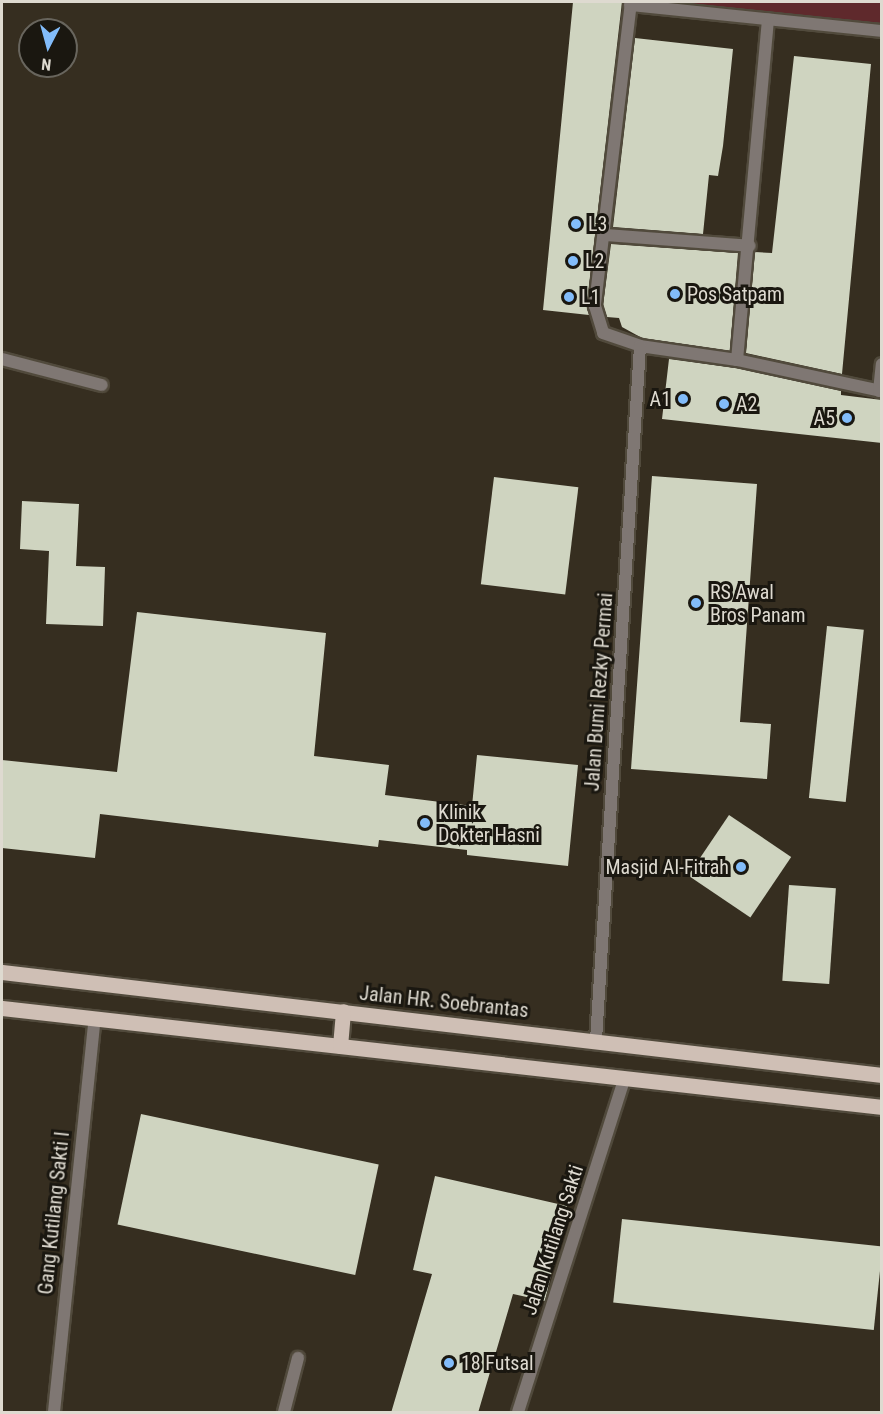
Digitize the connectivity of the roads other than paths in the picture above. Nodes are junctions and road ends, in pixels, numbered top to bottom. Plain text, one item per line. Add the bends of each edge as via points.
1 (630, 3) edge
2 (768, 19) junction
3 (882, 31) edge
4 (605, 235) junction
5 (750, 246) junction
6 (640, 346) junction
7 (2, 359) edge
8 (737, 360) junction
9 (882, 364) edge
10 (102, 385) dead end
11 (880, 391) edge
12 (2, 972) edge
13 (2, 1008) edge
14 (343, 1011) junction
15 (95, 1018) junction
16 (596, 1040) junction
17 (340, 1046) junction
18 (882, 1075) edge
19 (624, 1079) junction
20 (882, 1107) edge
21 (298, 1358) dead end
22 (54, 1413) edge
23 (284, 1413) edge
24 (518, 1413) edge

1 - 2 street
1 - 4 street
2 - 3 street
2 - 5 street
4 - 5 street
4 - 6 street via 595,306 603,333
5 - 8 street
6 - 8 street
6 - 16 street, Jalan Bumi Rezky Permai
7 - 10 street
8 - 11 street
9 - 11 street
12 - 14 main road, Jalan HR. Soebrantas
13 - 15 main road
14 - 16 main road, Jalan HR. Soebrantas
14 - 17 main road
15 - 17 main road
15 - 22 street, Gang Kutilang Sakti I
16 - 18 main road, Jalan HR. Soebrantas
17 - 19 main road
19 - 20 main road
19 - 24 street, Jalan Kutilang Sakti
21 - 23 street

